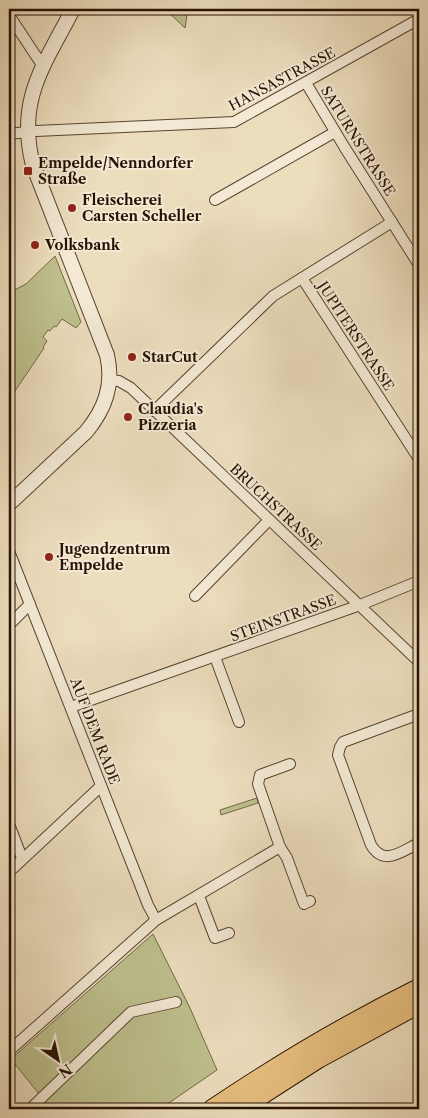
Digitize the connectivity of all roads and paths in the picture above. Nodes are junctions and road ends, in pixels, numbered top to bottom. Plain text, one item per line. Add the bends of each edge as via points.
1 (73, 9) edge
2 (9, 15) edge
3 (419, 19) edge
4 (42, 65) junction
5 (306, 83) junction
6 (335, 132) junction
7 (27, 133) junction
8 (9, 134) edge
9 (216, 200) dead end
10 (392, 222) junction
11 (419, 265) edge
12 (302, 278) junction
13 (110, 380) junction
14 (154, 411) junction
15 (419, 460) edge
16 (9, 504) edge
17 (269, 520) junction
18 (9, 551) edge
19 (419, 581) edge
20 (195, 596) dead end
21 (30, 604) junction
22 (360, 605) junction
23 (9, 624) edge
24 (215, 657) junction
25 (419, 662) edge
26 (72, 707) junction
27 (419, 714) edge
28 (239, 722) dead end
29 (290, 764) dead end
30 (101, 786) junction
31 (9, 824) edge
32 (419, 843) edge
33 (280, 847) junction
34 (22, 858) junction
35 (9, 872) edge
36 (199, 896) junction
37 (310, 901) dead end
38 (156, 920) junction
39 (229, 933) dead end
40 (419, 988) edge
41 (176, 1002) dead end
42 (419, 1004) edge
43 (9, 1051) edge
44 (30, 1109) edge
45 (212, 1109) edge
46 (240, 1109) edge

1 - 4 street
2 - 4 street
3 - 5 street, HANSASTRASSE
4 - 7 street via 30,99
5 - 6 street, SATURNSTRASSE
5 - 7 street, HANSASTRASSE via 234,122
6 - 9 street
6 - 10 street, SATURNSTRASSE
7 - 8 street, HANSASTRASSE
7 - 13 street via 32,165 107,355
10 - 11 street, SATURNSTRASSE
10 - 12 street
12 - 14 street via 273,296
12 - 15 street, JUPITERSTRASSE
13 - 14 street, BRUCHSTRASSE via 131,388
13 - 16 street via 108,396 96,420
14 - 17 street, BRUCHSTRASSE
17 - 20 street
17 - 22 street, BRUCHSTRASSE
18 - 21 street, AUF DEM RADE
19 - 22 street, STEINSTRASSE
21 - 23 street
21 - 26 street, AUF DEM RADE
22 - 24 street, STEINSTRASSE
22 - 25 street, BRUCHSTRASSE
24 - 26 street, STEINSTRASSE
24 - 28 street
26 - 30 street, AUF DEM RADE
27 - 32 street via 343,742 338,755 375,852 383,857 392,856
29 - 33 street via 260,775 258,784
30 - 34 street
30 - 38 street, AUF DEM RADE
31 - 34 street
33 - 36 street
33 - 37 street via 304,904
34 - 35 street
36 - 38 street
36 - 39 street via 215,938
38 - 43 street
40 - 45 highway via 310,1047
41 - 44 street via 131,1012
42 - 46 highway via 318,1060

